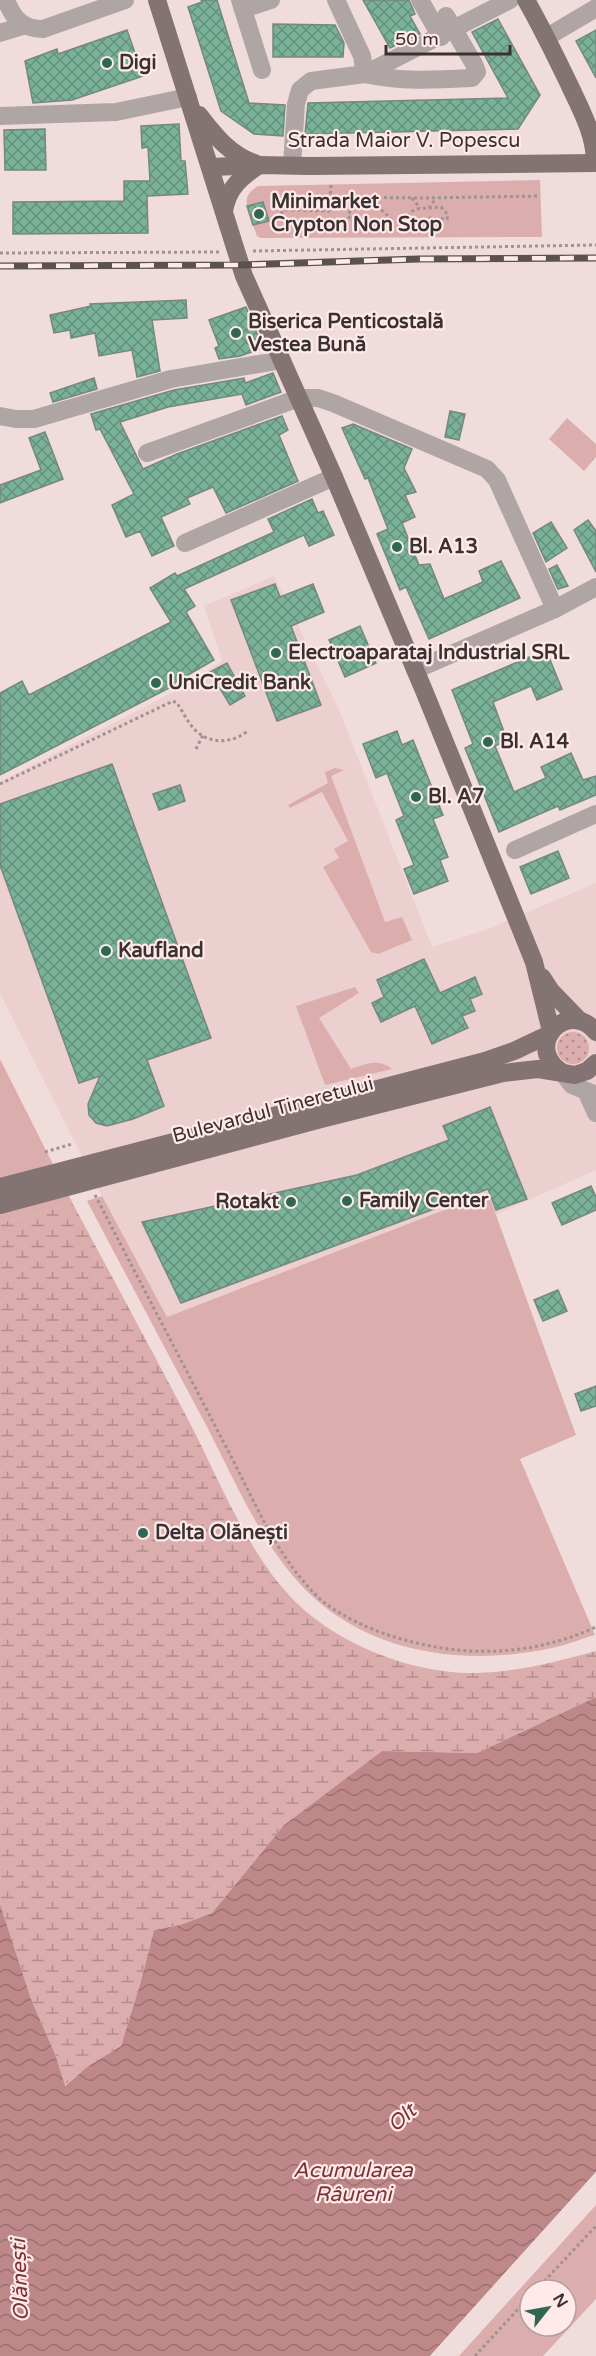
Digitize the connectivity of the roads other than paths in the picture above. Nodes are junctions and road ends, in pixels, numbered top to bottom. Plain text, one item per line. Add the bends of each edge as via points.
1 (6, 0) edge
2 (125, 0) edge
3 (157, 0) edge
4 (271, 0) edge
5 (336, 0) edge
6 (420, 0) edge
7 (510, 0) edge
8 (526, 0) edge
9 (242, 4) edge
10 (596, 9) edge
11 (23, 26) junction
12 (447, 28) junction
13 (0, 33) edge
14 (547, 37) junction
15 (262, 70) dead end
16 (365, 74) junction
17 (190, 101) junction
18 (0, 116) edge
19 (596, 163) edge
20 (259, 165) junction
21 (292, 165) junction
22 (211, 167) junction
23 (224, 211) junction
24 (282, 360) junction
25 (299, 398) junction
26 (0, 416) edge
27 (147, 453) dead end
28 (334, 477) junction
29 (185, 543) dead end
30 (596, 587) edge
31 (555, 609) junction
32 (415, 670) junction
33 (596, 814) edge
34 (514, 850) dead end
35 (534, 962) junction
36 (590, 1025) edge
37 (550, 1033) junction
38 (596, 1063) edge
39 (561, 1071) junction
40 (592, 1094) edge
41 (596, 1113) edge
42 (68, 1178) junction
43 (0, 1186) edge
44 (0, 1205) edge

1 - 11 street
2 - 11 street via 43,29
3 - 17 main road
4 - 9 street
5 - 16 street via 362,56
6 - 12 street
7 - 12 street
8 - 14 main road
9 - 15 street
10 - 14 street
11 - 13 street
12 - 16 street
12 - 16 street via 477,72 472,78 405,81
14 - 19 main road via 592,135
16 - 21 street via 311,81 300,90
17 - 18 street via 116,112
17 - 20 main road via 223,144
17 - 22 main road
19 - 21 main road, Strada Maior V. Popescu
20 - 21 main road, Strada Maior V. Popescu
20 - 22 main road, Strada Maior V. Popescu
20 - 23 main road via 233,186
22 - 23 main road
23 - 24 main road via 244,276
24 - 25 main road
24 - 26 street via 171,379 34,419
25 - 27 street
25 - 28 main road
25 - 31 street via 333,403 487,469 497,480
28 - 29 street
28 - 32 main road
30 - 31 street
31 - 32 street
32 - 35 main road
33 - 34 street
35 - 36 main road via 551,991
35 - 37 main road
36 - 37 main road, Bulevardul Tineretului via 564,1022
37 - 39 main road via 547,1054
37 - 42 main road, Bulevardul Tineretului via 485,1061
38 - 39 main road, Bulevardul Tineretului via 581,1074
39 - 40 street via 572,1085
39 - 42 main road, Bulevardul Tineretului via 529,1069 504,1073
40 - 41 street
42 - 43 main road, Bulevardul Tineretului
42 - 44 main road, Bulevardul Tineretului

